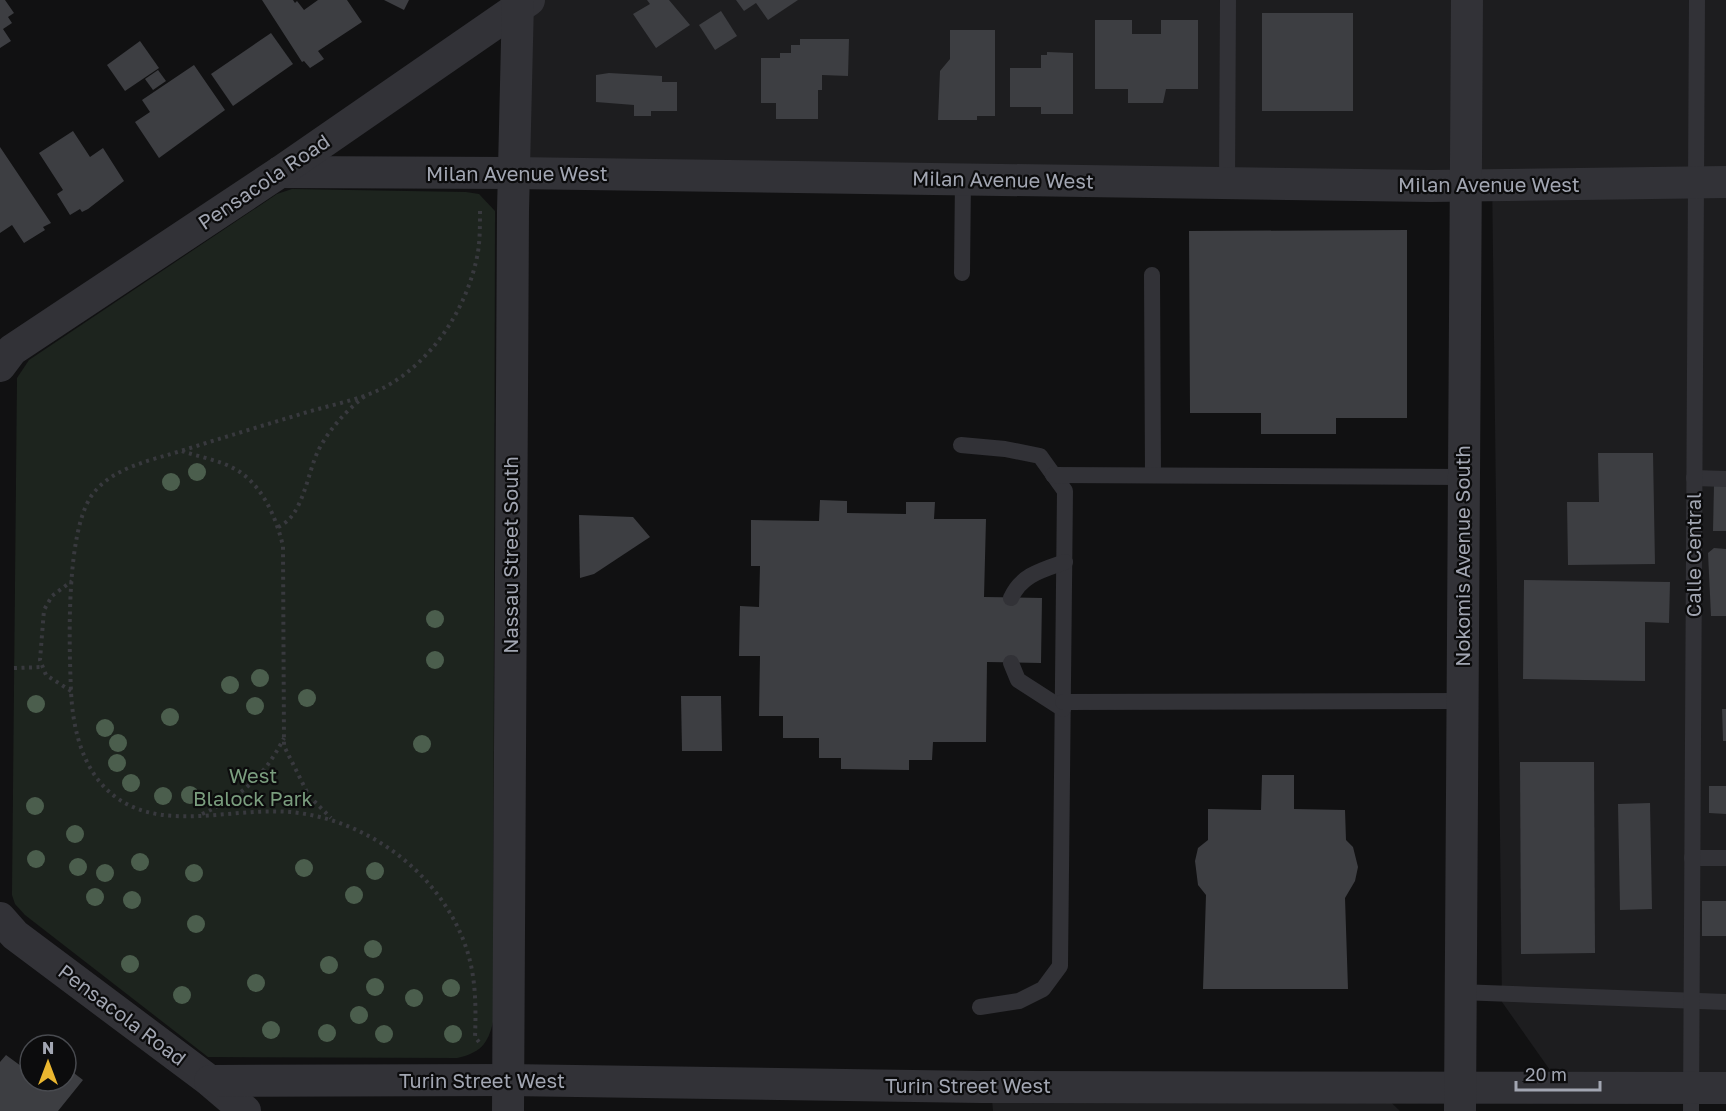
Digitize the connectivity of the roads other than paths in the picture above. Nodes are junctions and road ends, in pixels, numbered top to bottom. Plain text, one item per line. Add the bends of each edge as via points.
1 (1228, 0) edge
2 (1467, 0) edge
3 (1697, 0) edge
4 (522, 3) edge
5 (280, 172) junction
6 (513, 173) junction
7 (963, 179) junction
8 (1695, 182) junction
9 (1726, 182) edge
10 (1227, 183) junction
11 (1466, 185) junction
12 (962, 273) dead end
13 (1152, 275) dead end
14 (0, 366) edge
15 (961, 445) dead end
16 (1053, 475) junction
17 (1153, 475) junction
18 (1463, 477) junction
19 (1694, 478) junction
20 (1726, 479) edge
21 (1065, 562) junction
22 (1011, 598) dead end
23 (1011, 663) dead end
24 (1462, 701) junction
25 (1063, 705) junction
26 (1692, 858) junction
27 (1726, 858) edge
28 (0, 918) edge
29 (1459, 992) junction
30 (1692, 1002) junction
31 (1726, 1002) edge
32 (980, 1007) dead end
33 (508, 1080) junction
34 (210, 1081) junction
35 (1726, 1088) edge
36 (981, 1099) edge
37 (1460, 1099) edge
38 (1691, 1099) edge
39 (245, 1111) edge
40 (508, 1111) edge

1 - 10 lane
2 - 11 street, Nokomis Avenue South
3 - 8 lane, Calle Central
4 - 5 street, Pensacola Road
4 - 6 street, Nassau Street South
5 - 6 street, Milan Avenue West
5 - 14 street, Pensacola Road via 12,350
6 - 7 street, Milan Avenue West
6 - 33 street, Nassau Street South
7 - 10 street, Milan Avenue West
7 - 12 lane
8 - 9 street, Milan Avenue West
8 - 11 street, Milan Avenue West
8 - 19 lane, Calle Central
10 - 11 street, Milan Avenue West
11 - 18 street, Nokomis Avenue South
13 - 17 lane
15 - 16 lane via 1040,456
16 - 17 lane
16 - 21 lane via 1065,491
17 - 18 lane
18 - 24 street, Nokomis Avenue South
19 - 20 lane
19 - 26 lane, Calle Central
21 - 22 lane via 1026,577 1016,585
21 - 25 lane
23 - 25 lane via 1018,680
24 - 25 lane
24 - 29 street, Nokomis Avenue South
25 - 32 lane via 1060,966 1043,989 1019,1000
26 - 27 lane
26 - 30 lane, Calle Central
28 - 34 street, Pensacola Road via 15,935
29 - 30 lane
29 - 37 street, Nokomis Avenue South
30 - 31 lane
30 - 38 lane, Calle Central
33 - 34 street, Turin Street West
33 - 36 street, Turin Street West
33 - 40 street, Nassau Street South
34 - 39 street, Pensacola Road
35 - 38 street, Turin Street West
36 - 37 street, Turin Street West
37 - 38 street, Turin Street West

